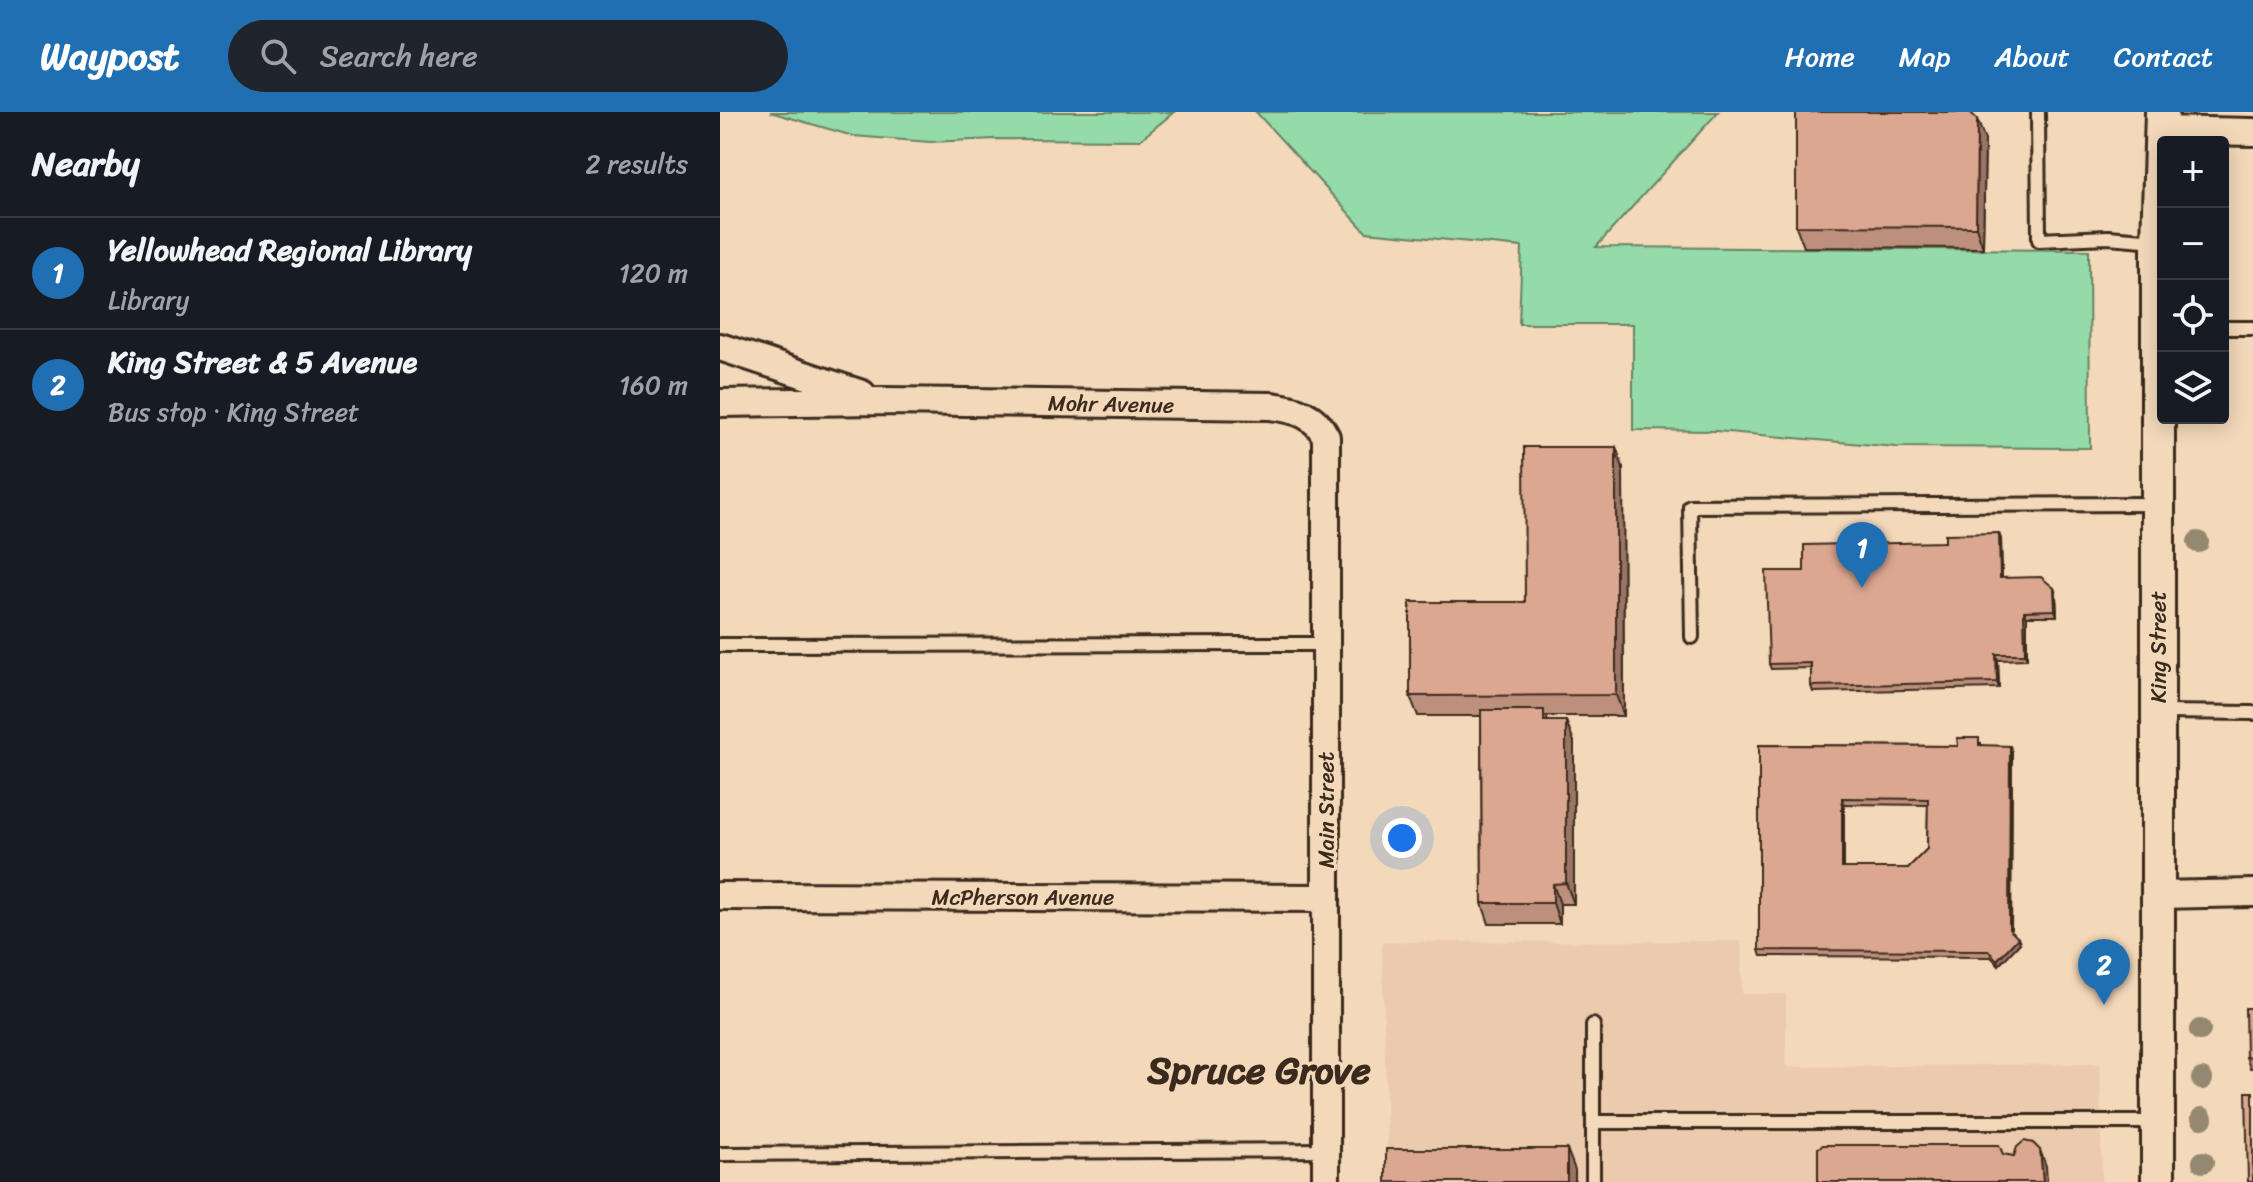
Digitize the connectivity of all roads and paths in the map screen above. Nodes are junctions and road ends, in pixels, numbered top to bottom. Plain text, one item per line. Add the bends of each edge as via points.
1 (2038, 112) edge
2 (2161, 121) edge
3 (2253, 132) edge
4 (2159, 208) edge
5 (2157, 242) edge
6 (2229, 328) edge
7 (2253, 328) edge
8 (720, 347) edge
9 (2160, 352) edge
10 (884, 401) junction
11 (720, 403) edge
12 (1326, 437) joint
13 (2157, 504) junction
14 (1692, 637) dead end
15 (1326, 644) junction
16 (720, 645) edge
17 (2158, 712) junction
18 (2253, 713) edge
19 (2253, 893) edge
20 (2157, 895) junction
21 (720, 896) edge
22 (1326, 898) junction
23 (1593, 1025) dead end
24 (1593, 1122) junction
25 (2158, 1122) junction
26 (1326, 1150) junction
27 (720, 1154) edge
28 (1326, 1182) edge
29 (1593, 1182) edge
30 (2158, 1182) edge

1 - 5 lane via 2039,240 2108,237
2 - 3 street
2 - 4 street, King Street
6 - 7 lane
8 - 10 street, Mohr Avenue
9 - 13 street, King Street
10 - 11 street, Mohr Avenue
10 - 12 street, Mohr Avenue via 1271,406 1302,412
12 - 15 street, Main Street
13 - 14 lane via 1690,506
13 - 17 street, King Street
15 - 16 lane
15 - 22 street, Main Street
17 - 18 lane
17 - 20 street, King Street
19 - 20 street
20 - 25 street, King Street
21 - 22 street, McPherson Avenue
22 - 26 street, Main Street
23 - 24 lane
24 - 25 lane
24 - 29 lane
25 - 30 street, King Street
26 - 27 lane
26 - 28 street, Main Street

